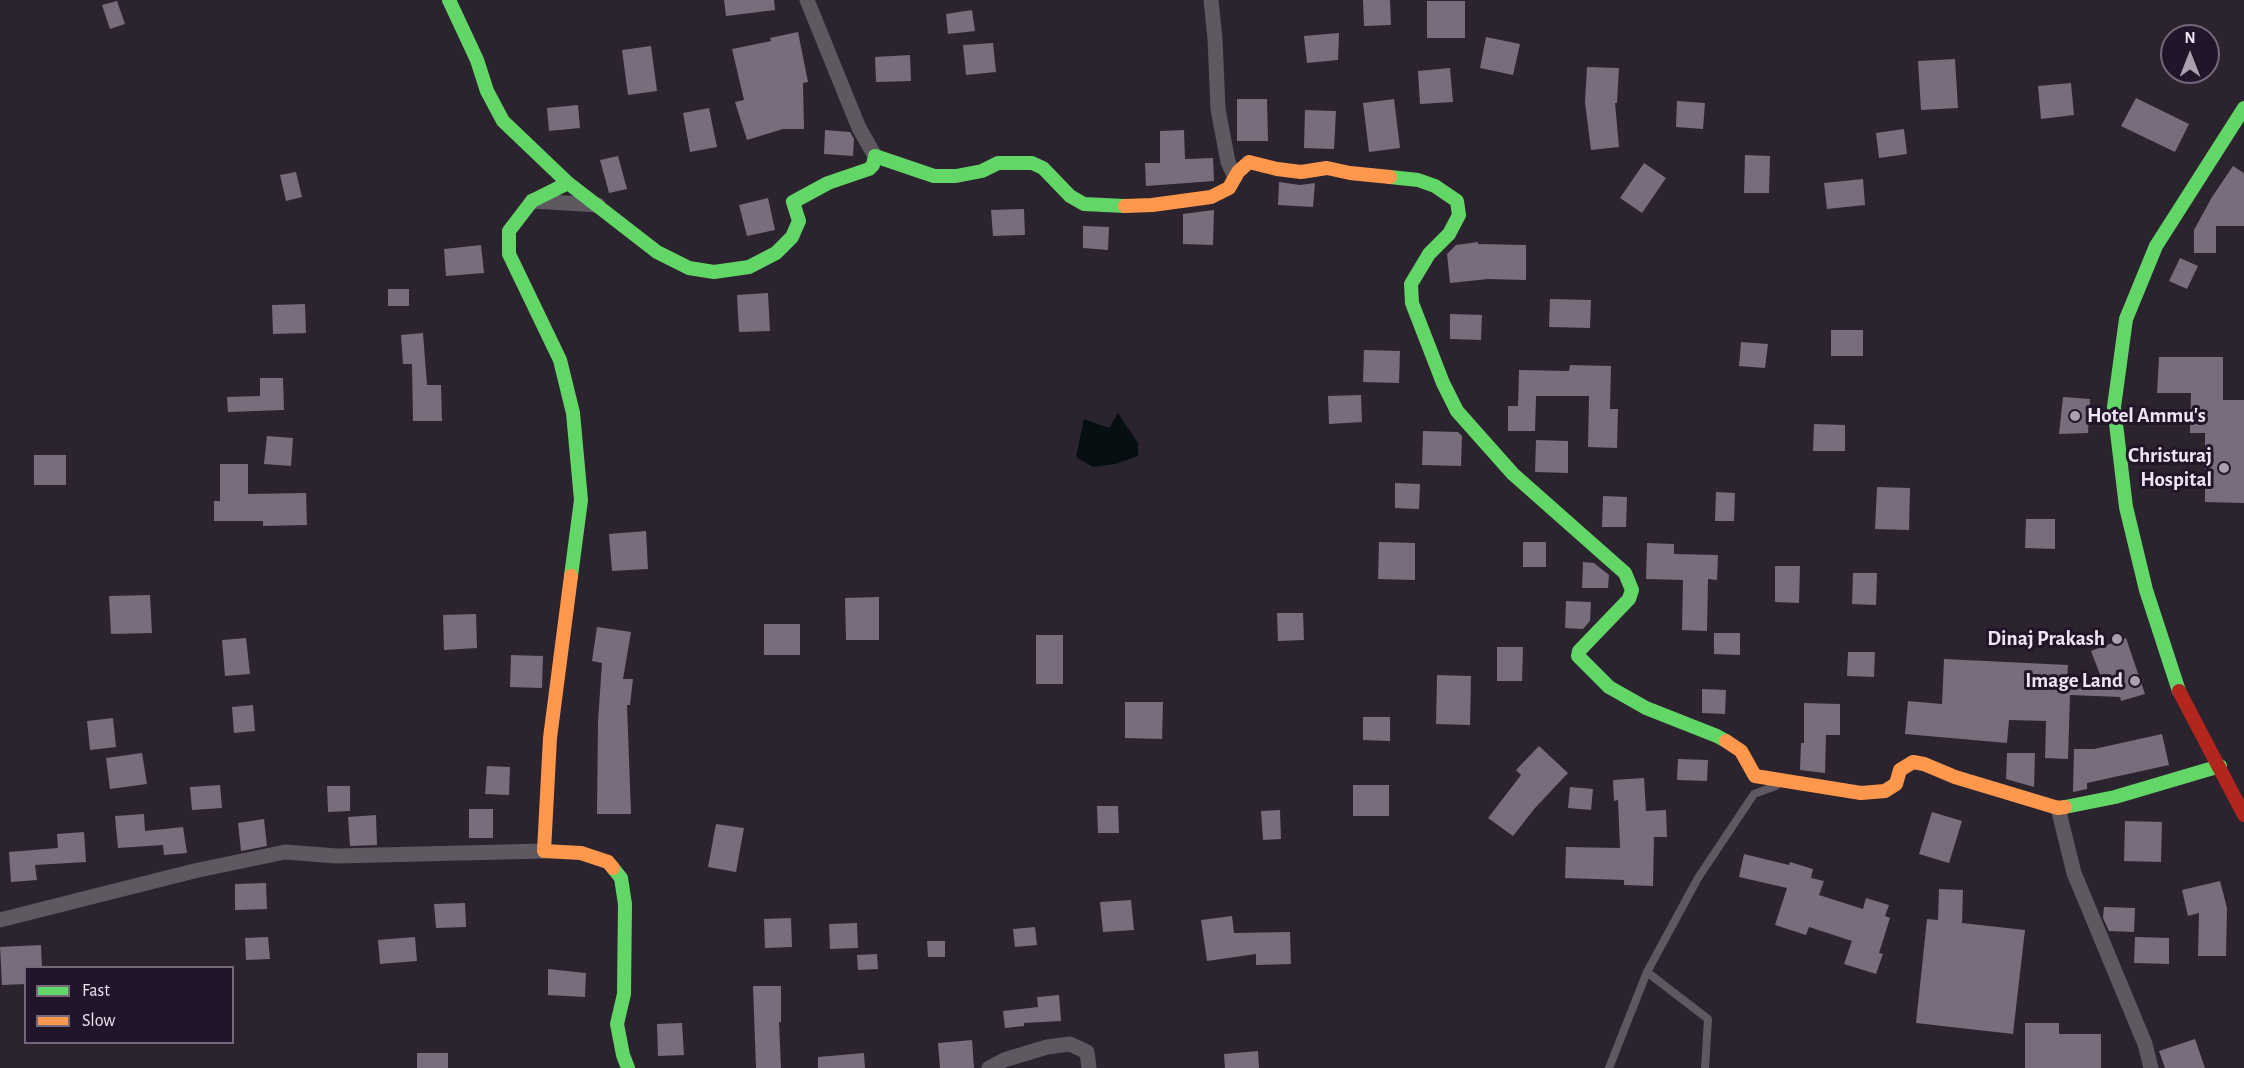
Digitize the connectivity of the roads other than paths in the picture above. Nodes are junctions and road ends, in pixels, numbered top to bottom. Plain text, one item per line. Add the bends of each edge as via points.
1 (449, 0) edge
2 (807, 0) edge
3 (1211, 0) edge
4 (2244, 108) edge
5 (875, 156) junction
6 (1235, 177) junction
7 (567, 183) junction
8 (532, 201) junction
9 (598, 206) junction
10 (2220, 766) junction
11 (1789, 782) junction
12 (2058, 808) junction
13 (2244, 815) edge
14 (544, 851) junction
15 (0, 920) edge
16 (1647, 972) junction
17 (628, 1068) edge
18 (989, 1068) edge
19 (1089, 1068) edge
20 (1609, 1068) edge
21 (1704, 1068) edge
22 (2151, 1068) edge

1 - 7 street via 503,121
2 - 5 street via 859,128
3 - 6 street via 1218,109 1228,162
4 - 10 street via 2156,246 2126,319 2114,407 2126,507 2146,590 2176,685
5 - 6 street via 934,176 982,171 998,163 1032,163 1043,168 1070,196 1084,204 1100,206 1152,205 1211,197 1229,188
5 - 9 street via 868,169 793,201 799,221 792,237 776,253 749,267 714,272 688,268 657,252
6 - 11 street via 1249,162 1301,172 1327,168 1418,180 1457,201 1459,215 1454,225 1429,254 1411,284 1412,303 1457,411 1513,474 1625,573 1632,590 1629,599 1579,651 1578,657 1609,687 1646,708 1717,736 1741,751 1755,776
7 - 8 street
7 - 9 street
8 - 9 street
8 - 14 street via 509,231 508,254 560,360 573,413 581,500 550,738
10 - 12 street via 2115,797
10 - 13 street
11 - 12 street via 1861,793 1885,791 1896,784 1900,770 1913,762
11 - 16 lane via 1754,794 1698,878
12 - 22 street via 2074,873 2145,1044
14 - 15 street via 337,856 285,852
14 - 17 street via 582,853 608,862 621,878 625,904 624,994 617,1024
16 - 20 lane
16 - 21 lane via 1708,1019
18 - 19 street via 1047,1047 1070,1044 1087,1052

